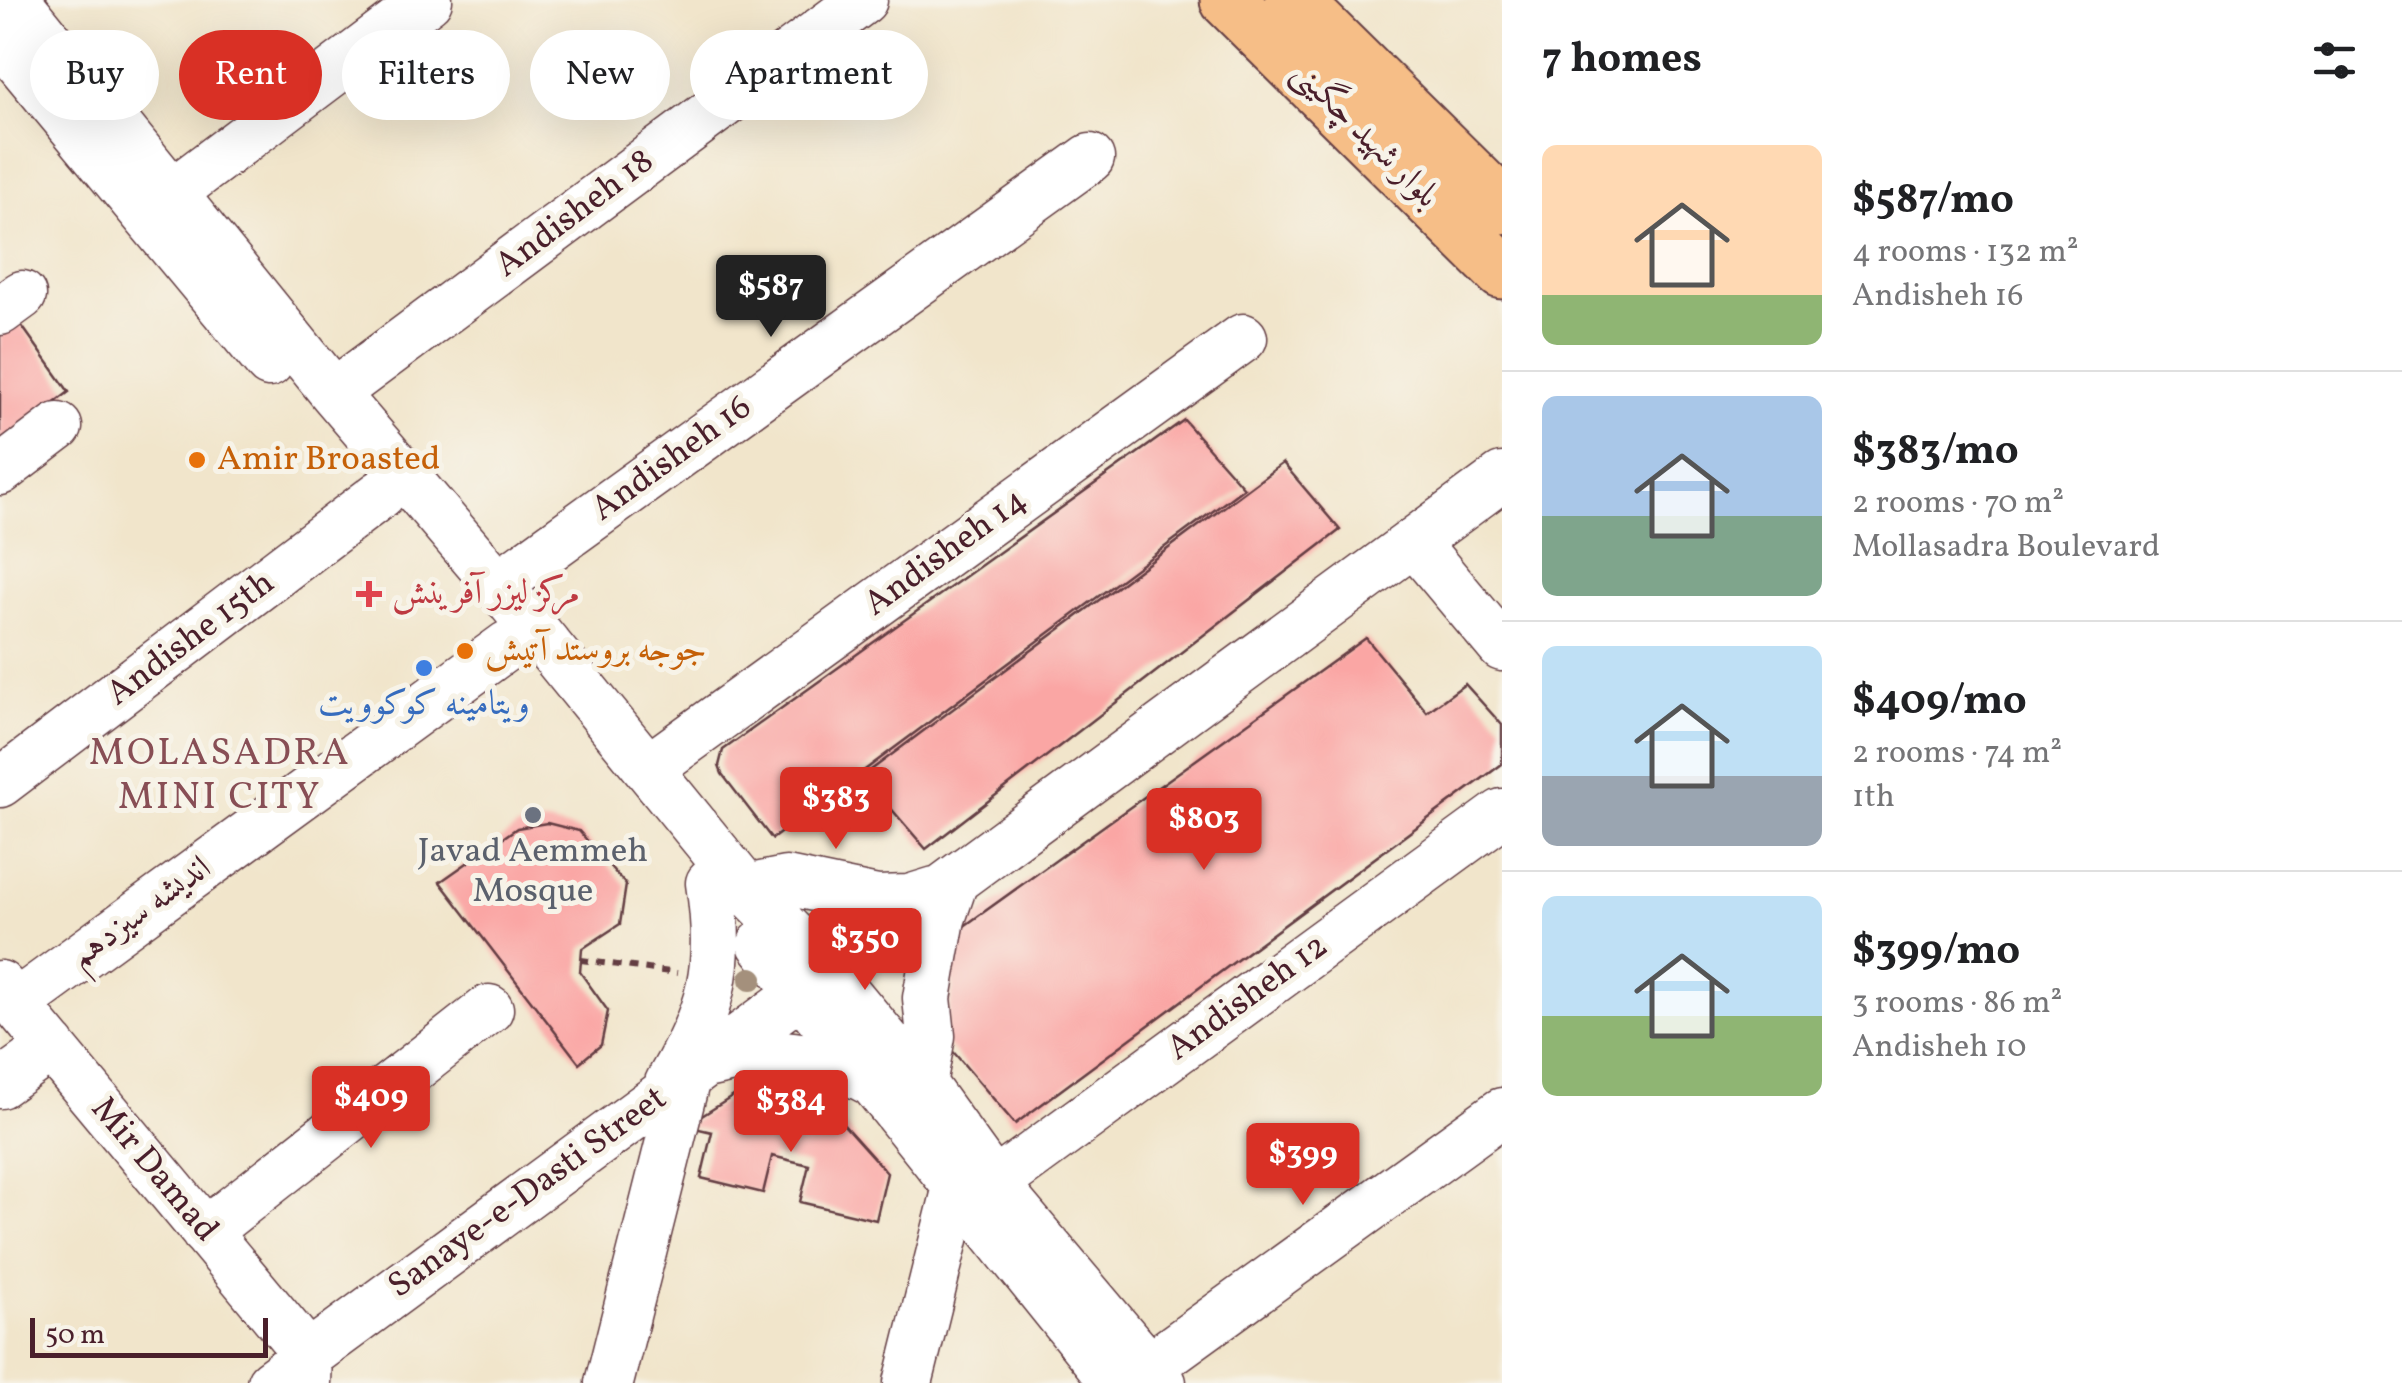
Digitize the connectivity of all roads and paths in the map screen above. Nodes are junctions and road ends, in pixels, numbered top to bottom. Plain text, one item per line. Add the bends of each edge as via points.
1 (16, 0) edge
2 (428, 0) edge
3 (864, 0) edge
4 (1228, 0) edge
5 (1294, 0) edge
6 (0, 39) edge
7 (1090, 158) dead end
8 (158, 203) junction
9 (1502, 206) edge
10 (1502, 270) edge
11 (1243, 338) dead end
12 (334, 392) junction
13 (58, 428) dead end
14 (0, 471) edge
15 (1502, 477) edge
16 (381, 494) junction
17 (1414, 542) junction
18 (498, 585) junction
19 (508, 644) junction
20 (1502, 647) edge
21 (649, 768) junction
22 (0, 783) edge
23 (1502, 813) edge
24 (948, 884) junction
25 (728, 886) junction
26 (581, 960) dead end
27 (713, 978) junction
28 (816, 982) junction
29 (8, 995) edge
30 (489, 1010) dead end
31 (52, 1047) junction
32 (683, 1080) junction
33 (0, 1084) edge
34 (874, 1084) junction
35 (922, 1084) junction
36 (1502, 1112) edge
37 (975, 1186) junction
38 (206, 1232) junction
39 (307, 1369) edge
40 (1142, 1378) edge
41 (270, 1383) edge
42 (610, 1383) edge
43 (908, 1383) edge

1 - 8 street
2 - 8 street
3 - 12 street, Andisheh 18
4 - 10 main road, بلوار شهید چگینی
5 - 9 main road
6 - 8 street
7 - 18 street, Andisheh 16
8 - 12 street
8 - 16 street
11 - 21 street, Andisheh 14
12 - 18 street
13 - 14 street
15 - 17 street, Sanaye-e-Dasti Street
16 - 19 street
16 - 22 street, Andishe 15th
17 - 20 street
17 - 24 street, Sanaye-e-Dasti Street
18 - 21 street
19 - 25 street
19 - 29 street, اندیشه سیزدهم
21 - 25 street
23 - 37 street, Andisheh 12
24 - 25 street via 909,899 878,900 786,882
24 - 28 street, Sanaye-e-Dasti Street
24 - 35 street via 927,998 931,1036
25 - 27 street via 716,921
25 - 28 street
26 - 27 path
27 - 32 street
28 - 32 street, Sanaye-e-Dasti Street
28 - 34 street
28 - 35 street
29 - 31 street, Mir Damad
30 - 38 street
31 - 33 street
31 - 38 street, Mir Damad
32 - 34 street via 758,1056 840,1064
32 - 39 street, Sanaye-e-Dasti Street
32 - 42 street
34 - 37 street
35 - 37 street
36 - 40 street
37 - 40 street
37 - 43 street
38 - 39 street, Mir Damad
39 - 41 street, Sanaye-e-Dasti Street

